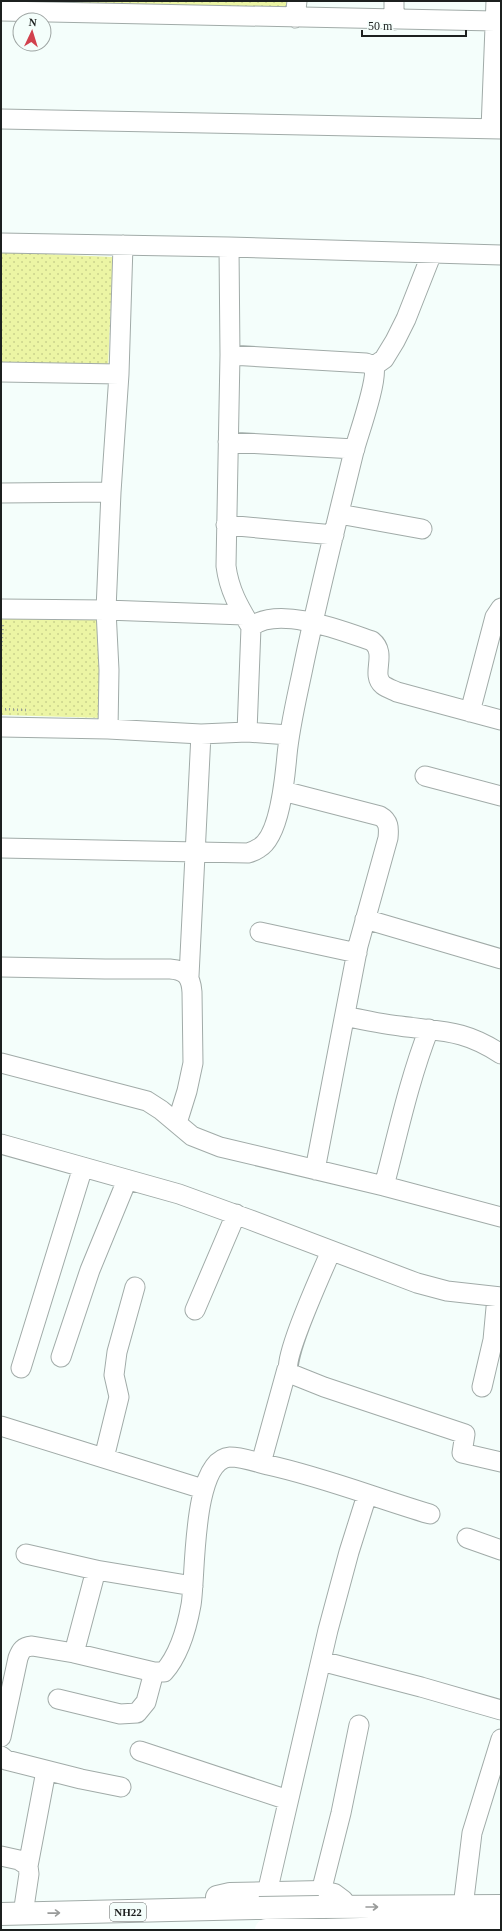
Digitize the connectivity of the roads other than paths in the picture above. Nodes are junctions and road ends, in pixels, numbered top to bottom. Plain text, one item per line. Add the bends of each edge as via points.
1 (394, 1) edge
2 (496, 1) edge
3 (31, 6) edge
4 (296, 9) edge
5 (1, 11) edge
6 (394, 20) junction
7 (496, 21) junction
8 (1, 119) edge
9 (496, 129) edge
10 (1, 243) edge
11 (123, 245) junction
12 (229, 247) junction
13 (432, 253) junction
14 (501, 255) edge
15 (230, 355) junction
16 (374, 366) junction
17 (1, 372) edge
18 (119, 374) junction
19 (228, 442) junction
20 (355, 449) junction
21 (111, 492) junction
22 (1, 493) edge
23 (340, 514) junction
24 (226, 525) junction
25 (422, 529) dead end
26 (334, 535) junction
27 (501, 608) edge
28 (106, 610) junction
29 (5, 617) edge
30 (248, 621) junction
31 (312, 623) junction
32 (470, 712) junction
33 (501, 720) edge
34 (1, 727) edge
35 (108, 729) junction
36 (247, 732) junction
37 (200, 734) junction
38 (289, 735) junction
39 (425, 776) dead end
40 (283, 791) junction
41 (501, 796) edge
42 (1, 848) edge
43 (195, 853) junction
44 (365, 918) junction
45 (260, 932) dead end
46 (357, 953) junction
47 (501, 959) edge
48 (1, 967) edge
49 (189, 976) junction
50 (345, 1016) junction
51 (428, 1029) junction
52 (501, 1054) edge
53 (1, 1063) edge
54 (177, 1123) junction
55 (1, 1144) edge
56 (83, 1167) junction
57 (315, 1170) junction
58 (127, 1180) junction
59 (384, 1186) junction
60 (236, 1214) junction
61 (501, 1217) edge
62 (331, 1251) junction
63 (135, 1287) dead end
64 (499, 1297) edge
65 (195, 1310) dead end
66 (61, 1357) dead end
67 (21, 1368) dead end
68 (287, 1369) junction
69 (482, 1387) dead end
70 (1, 1426) edge
71 (104, 1458) junction
72 (501, 1462) edge
73 (261, 1463) junction
74 (203, 1489) junction
75 (368, 1495) junction
76 (430, 1514) dead end
77 (467, 1538) dead end
78 (501, 1550) edge
79 (26, 1554) dead end
80 (96, 1570) junction
81 (193, 1586) junction
82 (74, 1653) junction
83 (9, 1656) edge
84 (321, 1661) junction
85 (154, 1672) junction
86 (58, 1699) dead end
87 (501, 1710) edge
88 (3, 1716) edge
89 (359, 1725) dead end
90 (1, 1737) edge
91 (501, 1739) edge
92 (140, 1751) dead end
93 (1, 1756) edge
94 (46, 1771) junction
95 (121, 1787) dead end
96 (288, 1800) junction
97 (1, 1856) edge
98 (28, 1877) junction
99 (321, 1894) junction
100 (271, 1895) junction
101 (464, 1896) junction
102 (501, 1906) edge
103 (1, 1914) edge
104 (23, 1914) junction
105 (350, 1922) edge
106 (501, 1925) edge
107 (265, 1930) edge
108 (276, 1930) edge
109 (296, 1930) edge
110 (326, 1930) edge

1 - 6 street
2 - 7 street
3 - 4 street
3 - 5 street
4 - 6 street
6 - 7 street
7 - 9 street
8 - 9 street
10 - 11 street
11 - 12 street
11 - 18 street
12 - 13 street
12 - 15 street
13 - 14 street
13 - 16 street via 395,341 384,359
15 - 16 street via 366,363
15 - 19 street
16 - 20 street via 372,388
17 - 18 street
18 - 21 street
19 - 20 street
19 - 24 street
20 - 23 street
21 - 22 street
21 - 28 street
23 - 25 street
23 - 26 street
24 - 26 street
24 - 30 street via 228,584
26 - 31 street
27 - 32 street via 495,617
28 - 29 street
28 - 30 street
28 - 35 street
30 - 31 street via 278,618
30 - 36 street
31 - 32 street via 372,641 378,646 379,679 382,684 397,692
31 - 38 street
32 - 33 street
34 - 35 street
35 - 37 street
36 - 37 street
36 - 38 street
37 - 43 street
38 - 40 street
39 - 41 street
40 - 43 street via 277,820 260,848 248,853
40 - 44 street via 385,819 388,824 388,838
42 - 43 street
43 - 49 street
44 - 46 street
44 - 47 street
45 - 46 street
46 - 50 street
48 - 49 street via 178,969
49 - 54 street via 192,982 193,1063 188,1091
50 - 51 street
50 - 57 street
51 - 52 street via 453,1032 478,1040
51 - 59 street via 413,1071
53 - 54 street via 147,1102
54 - 57 street via 192,1136 220,1147
55 - 56 street
56 - 58 street
56 - 67 street
57 - 59 street
58 - 60 street via 179,1194
58 - 66 street via 90,1270
59 - 61 street
60 - 62 street
60 - 65 street
62 - 64 street via 417,1283 447,1291
62 - 68 street via 295,1340
63 - 71 street via 117,1352 114,1375 119,1397
64 - 69 street via 494,1340
68 - 72 street via 293,1376 464,1434 462,1453
68 - 73 street
70 - 71 street
71 - 74 street
73 - 74 street via 228,1457 220,1461
73 - 75 street
74 - 81 street
75 - 76 street
75 - 84 street via 343,1573
77 - 78 street
79 - 80 street
80 - 81 street
80 - 82 street
81 - 85 street via 186,1625 171,1662 164,1672
82 - 83 street via 32,1646
82 - 85 street
83 - 88 street
84 - 87 street via 421,1686
84 - 96 street
85 - 86 street via 146,1702 137,1713 120,1714
88 - 90 street
89 - 99 street
91 - 101 street via 472,1833
92 - 96 street
93 - 94 street via 6,1760
94 - 95 street
94 - 98 street
96 - 100 street via 273,1865
97 - 98 street via 19,1860
98 - 104 street
99 - 100 highway, NH22, bridge
99 - 105 highway, NH22
104 -> 100 highway, NH22 via 200,1910
100 - 108 street
100 - 109 street via 293,1910
101 - 102 highway, NH22
105 -> 101 highway, NH22
103 - 104 highway, NH22
105 - 106 highway, NH22
105 - 110 highway, NH22
107 - 110 highway, NH22, bridge

